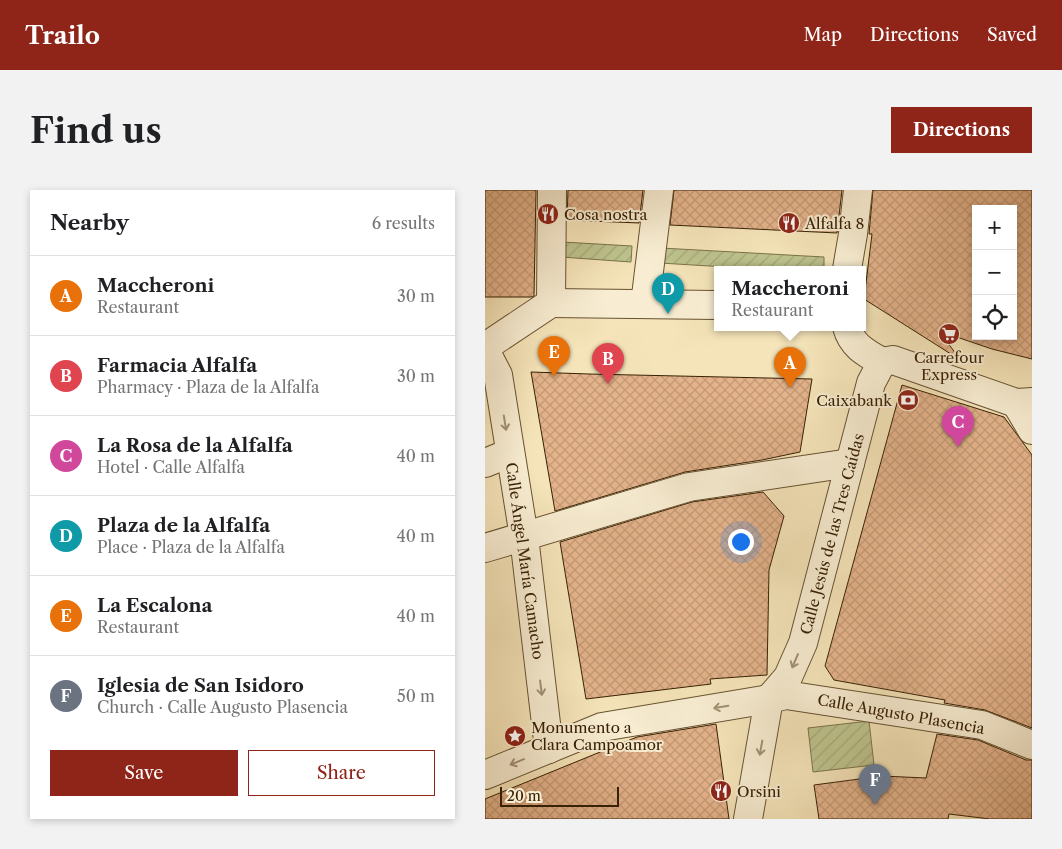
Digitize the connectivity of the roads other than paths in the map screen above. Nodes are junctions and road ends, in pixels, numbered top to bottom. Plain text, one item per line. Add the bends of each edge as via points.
1 (552, 190) edge
2 (659, 190) edge
3 (858, 190) edge
4 (848, 266) edge
5 (551, 303) junction
6 (645, 304) junction
7 (714, 305) edge
8 (848, 331) edge
9 (485, 349) edge
10 (881, 362) junction
11 (1024, 403) edge
12 (1032, 430) edge
13 (510, 453) junction
14 (485, 463) edge
15 (850, 463) junction
16 (524, 537) junction
17 (485, 548) edge
18 (769, 699) junction
19 (1032, 745) edge
20 (549, 748) junction
21 (485, 775) edge
22 (748, 819) edge

1 - 5 street
2 - 6 street
3 - 4 street
5 - 6 street
5 - 9 street
6 - 7 street
8 - 10 street via 861,350
9 -> 13 street, Calle Ángel María Camacho via 498,375
10 - 11 street via 893,360
10 - 15 street, Calle Jesús de las Tres Caídas via 871,383
11 - 12 street
13 - 14 street
13 - 16 street, Calle Ángel María Camacho
15 - 16 street via 689,487
15 -> 18 street, Calle Jesús de las Tres Caídas via 803,644 788,677
16 - 17 street
16 -> 20 street, Calle Ángel María Camacho
18 - 19 street, Calle Augusto Plasencia via 786,695 982,725
18 -> 20 street, Calle Augusto Plasencia via 602,728
18 -> 22 street
20 -> 21 street, Calle Augusto Plasencia

